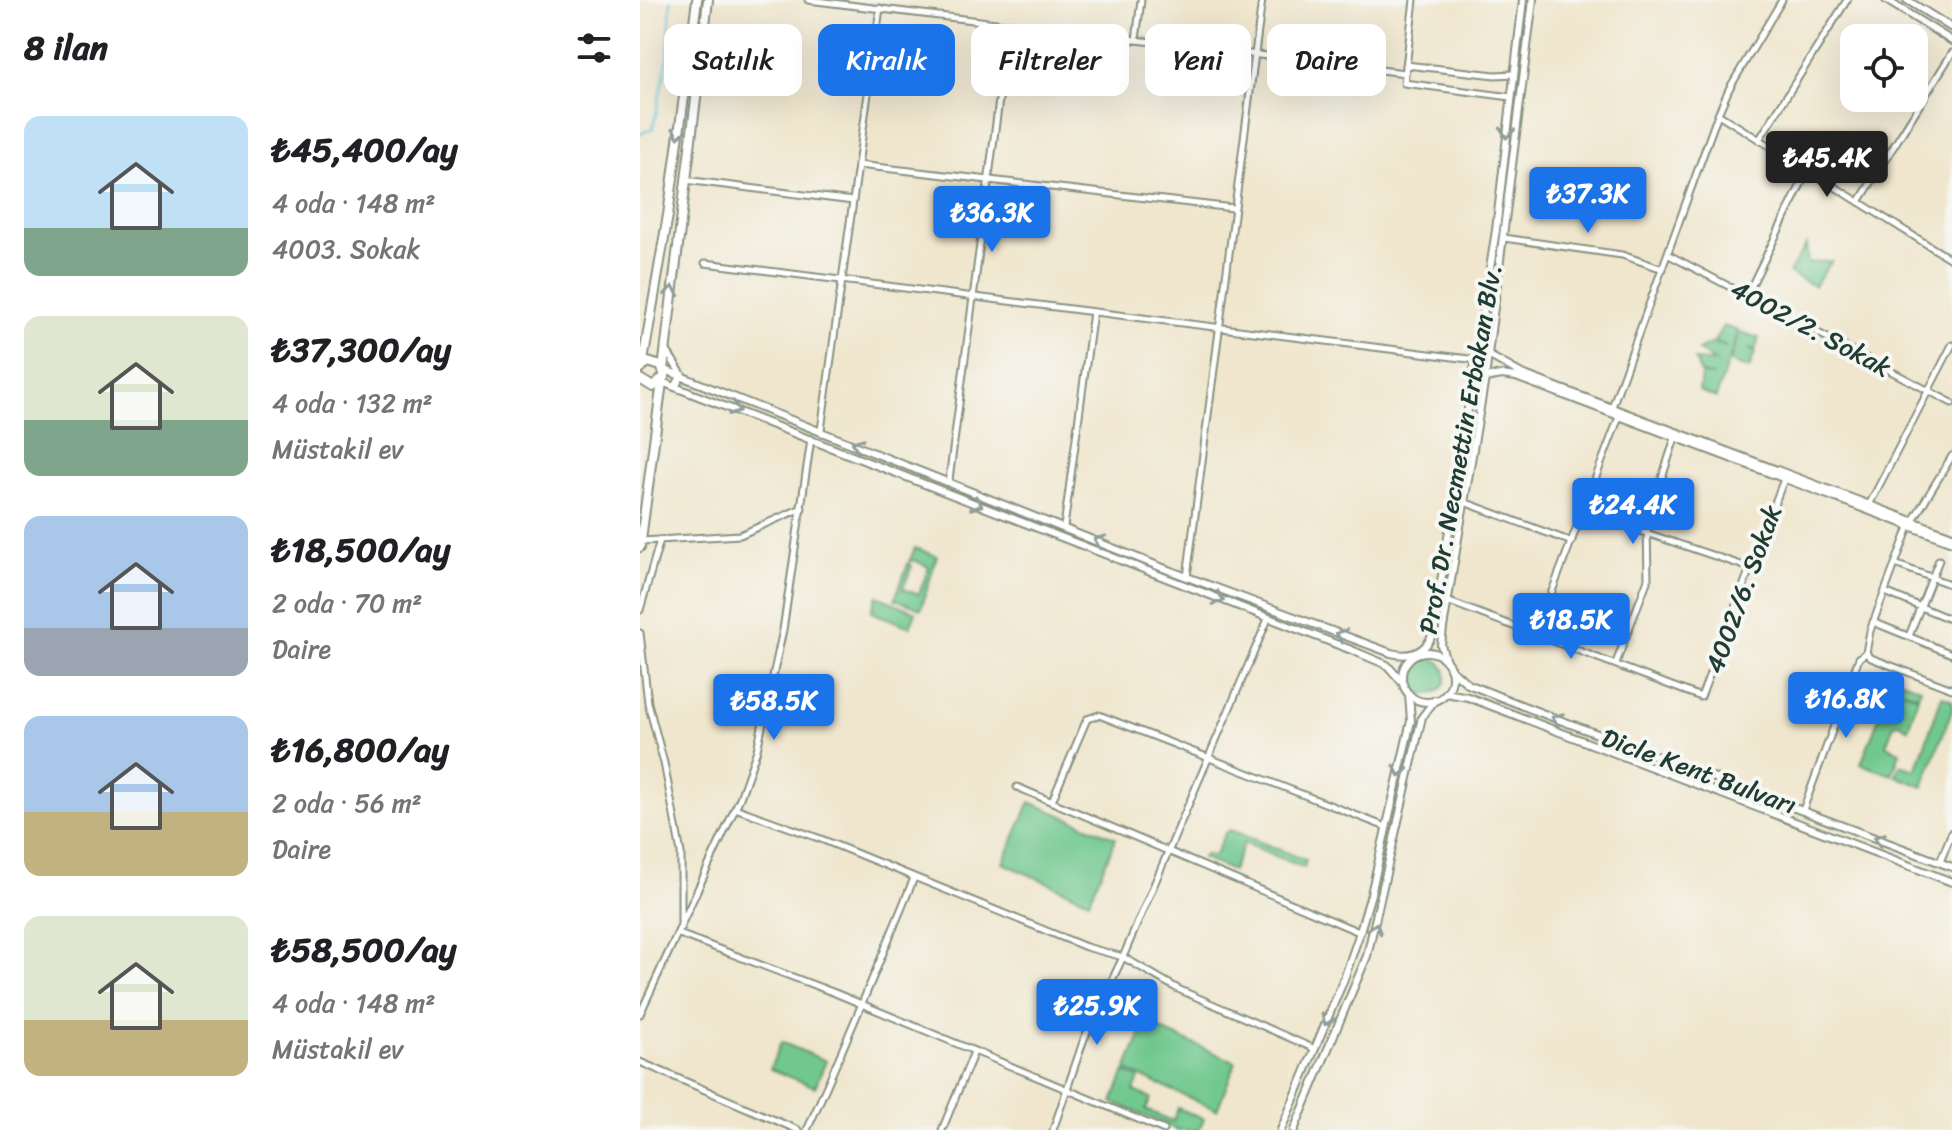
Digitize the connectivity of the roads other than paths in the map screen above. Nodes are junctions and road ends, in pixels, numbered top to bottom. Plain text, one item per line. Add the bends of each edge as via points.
1 (697, 0) edge
2 (708, 0) edge
3 (808, 0) edge
4 (1141, 0) edge
5 (1262, 0) edge
6 (1414, 0) edge
7 (1523, 0) edge
8 (1533, 0) edge
9 (1782, 0) edge
10 (1847, 0) edge
11 (1886, 0) edge
12 (1907, 0) edge
13 (880, 8) junction
14 (1009, 24) edge
15 (1952, 28) edge
16 (1129, 39) edge
17 (1136, 40) junction
18 (1952, 41) edge
19 (1952, 53) edge
20 (1255, 55) junction
21 (1406, 65) junction
22 (1405, 73) junction
23 (1514, 74) junction
24 (999, 96) edge
25 (1511, 97) junction
26 (1718, 114) junction
27 (1759, 140) junction
28 (858, 165) junction
29 (1808, 170) junction
30 (685, 180) junction
31 (987, 181) junction
32 (853, 201) junction
33 (1859, 202) junction
34 (1233, 208) junction
35 (1504, 238) junction
36 (1669, 255) junction
37 (1952, 260) edge
38 (705, 263) dead end
39 (1663, 269) junction
40 (843, 281) junction
41 (1747, 295) junction
42 (972, 296) junction
43 (1093, 312) junction
44 (1217, 329) junction
45 (1952, 345) edge
46 (642, 346) edge
47 (666, 350) junction
48 (1488, 355) junction
49 (1477, 360) junction
50 (641, 367) edge
51 (663, 369) junction
52 (682, 375) junction
53 (1485, 378) junction
54 (640, 379) edge
55 (662, 382) junction
56 (675, 387) junction
57 (1928, 390) junction
58 (1952, 403) edge
59 (1612, 407) junction
60 (1619, 417) junction
61 (821, 430) junction
62 (1675, 438) junction
63 (811, 439) junction
64 (1952, 456) edge
65 (1784, 479) junction
66 (949, 480) junction
67 (1464, 502) junction
68 (1869, 505) junction
69 (802, 508) junction
70 (1584, 512) junction
71 (1911, 524) junction
72 (1064, 527) junction
73 (1646, 533) junction
74 (1952, 536) edge
75 (660, 540) junction
76 (1572, 542) junction
77 (1952, 542) edge
78 (641, 544) edge
79 (1939, 560) dead end
80 (1895, 564) junction
81 (1750, 568) junction
82 (1187, 577) junction
83 (1932, 577) junction
84 (1952, 585) edge
85 (1885, 592) junction
86 (1447, 601) junction
87 (1920, 607) junction
88 (640, 610) edge
89 (1268, 619) junction
90 (1952, 620) edge
91 (1873, 622) junction
92 (640, 633) edge
93 (1536, 633) junction
94 (1909, 636) junction
95 (1866, 653) junction
96 (1415, 654) junction
97 (1952, 654) edge
98 (1616, 663) junction
99 (1448, 664) junction
100 (1402, 682) junction
101 (1952, 689) edge
102 (1446, 693) junction
103 (1409, 694) junction
104 (1435, 700) junction
105 (1211, 756) junction
106 (1017, 787) dead end
107 (1052, 801) junction
108 (735, 808) junction
109 (1803, 810) junction
110 (1386, 827) junction
111 (1952, 832) edge
112 (1170, 851) junction
113 (1940, 862) junction
114 (1952, 867) edge
115 (914, 878) junction
116 (1952, 882) edge
117 (680, 931) junction
118 (1359, 932) junction
119 (1123, 957) junction
120 (860, 1003) junction
121 (640, 1014) edge
122 (1315, 1049) junction
123 (974, 1052) junction
124 (640, 1062) edge
125 (1069, 1090) junction
126 (798, 1130) edge
127 (807, 1130) edge
128 (942, 1130) edge
129 (1053, 1130) edge
130 (1164, 1130) edge
131 (1281, 1130) edge
132 (1294, 1130) edge

1 -> 46 highway via 668,215
2 - 30 highway
3 - 13 street
4 - 17 street
5 - 20 street
6 - 21 street
7 - 23 main road, Prof. Dr. Necmettin Erbakan Blv.
8 - 35 main road, Prof. Dr. Necmettin Erbakan Blv.
9 - 26 street
10 - 27 street
11 - 18 main road
12 - 15 main road
13 - 14 street
13 - 28 street
16 - 17 street
17 - 20 street
19 - 33 street
20 - 22 street
20 - 34 street
21 - 22 street
21 - 23 street
22 - 25 street via 1404,83
23 - 25 main road, Prof. Dr. Necmettin Erbakan Blv.
24 - 31 street
25 -> 49 main road, Prof. Dr. Necmettin Erbakan Blv.
26 - 27 street
26 - 36 street
27 - 29 street
28 - 31 street
28 - 32 street
29 - 33 street
29 - 41 street
30 - 32 street
47 -> 30 highway
31 - 34 street
31 - 42 street
32 - 40 street
33 - 37 street
34 - 44 street
35 - 39 street via 1622,255
35 - 48 main road, Prof. Dr. Necmettin Erbakan Blv.
36 - 39 street
36 - 41 street, 4002/2. Sokak
38 - 40 street
39 - 59 street
40 - 42 street
40 - 61 street
41 - 57 street, 4002/2. Sokak
42 - 43 street
42 - 66 street
43 - 44 street
43 - 72 street
44 - 49 street
44 - 82 street
45 - 57 street
46 - 50 highway
47 - 51 highway
47 - 52 main road
48 - 53 main road, Prof. Dr. Necmettin Erbakan Blv.
48 - 59 main road via 1522,374
49 - 96 main road, Prof. Dr. Necmettin Erbakan Blv. via 1433,633
50 - 51 highway via 655,362
51 - 52 main road
51 - 55 highway
52 - 56 main road
52 - 61 main road
53 - 60 main road via 1516,377
53 - 67 main road, Prof. Dr. Necmettin Erbakan Blv.
54 - 55 highway via 650,387
55 - 56 main road
55 - 78 highway
56 -> 63 main road
57 - 58 street, 4002/2. Sokak
57 - 68 street
59 - 68 main road
60 - 62 main road
60 - 70 street
66 -> 61 main road
62 - 65 main road
62 - 73 street
63 - 69 street
63 -> 89 main road
64 - 71 street
65 - 71 main road
65 - 81 street, 4002/6. Sokak
66 - 72 main road
67 - 76 street
67 - 86 main road, Prof. Dr. Necmettin Erbakan Blv.
68 - 71 main road
69 - 75 street via 740,535
69 - 108 street via 773,682 757,750
70 - 73 street
70 - 76 street
71 - 74 main road
71 - 77 main road
71 - 80 street
82 -> 72 main road
73 - 81 street
73 - 98 street via 1648,579
75 - 78 street
75 - 88 street
76 - 93 street
79 - 83 street
80 - 83 street
80 - 85 street
81 - 98 street, 4002/6. Sokak via 1701,697
96 -> 82 main road via 1391,653
83 - 84 street
83 - 87 street
85 - 87 street
85 - 91 street
86 - 93 street
86 - 99 main road, Prof. Dr. Necmettin Erbakan Blv. via 1441,645
87 - 90 street
87 - 94 street
89 - 100 main road via 1387,665
89 - 105 street
91 - 94 street
91 - 95 street
92 - 117 street via 648,703 681,853
93 - 98 street
94 - 97 street
95 - 101 street
95 - 109 street via 1859,658
96 - 99 main road via 1432,652
96 - 100 main road via 1404,666
99 - 102 main road via 1451,681
109 -> 99 main road, Dicle Kent Bulvarı via 1481,689 1458,677
100 - 103 main road
102 - 104 main road
102 - 116 main road, Dicle Kent Bulvarı
103 - 104 main road via 1421,701
103 -> 110 main road via 1411,721
132 -> 104 main road via 1367,956 1422,717
105 - 107 street via 1094,715 1087,719
105 - 110 street
105 - 112 street
106 - 107 street
107 - 112 street
108 - 115 street
108 - 117 street
113 -> 109 main road, Dicle Kent Bulvarı
110 - 118 main road
111 - 113 street
112 - 118 street
112 - 119 street
113 - 114 main road, Dicle Kent Bulvarı
115 - 119 street
115 - 120 street
117 - 120 street
117 - 121 street
118 -> 122 main road
119 - 122 street via 1178,989
119 - 125 street via 1084,1039
120 - 123 street
120 - 127 street
122 - 131 main road
123 - 125 street
123 - 128 street
124 - 126 street
125 - 129 street
125 - 130 street

